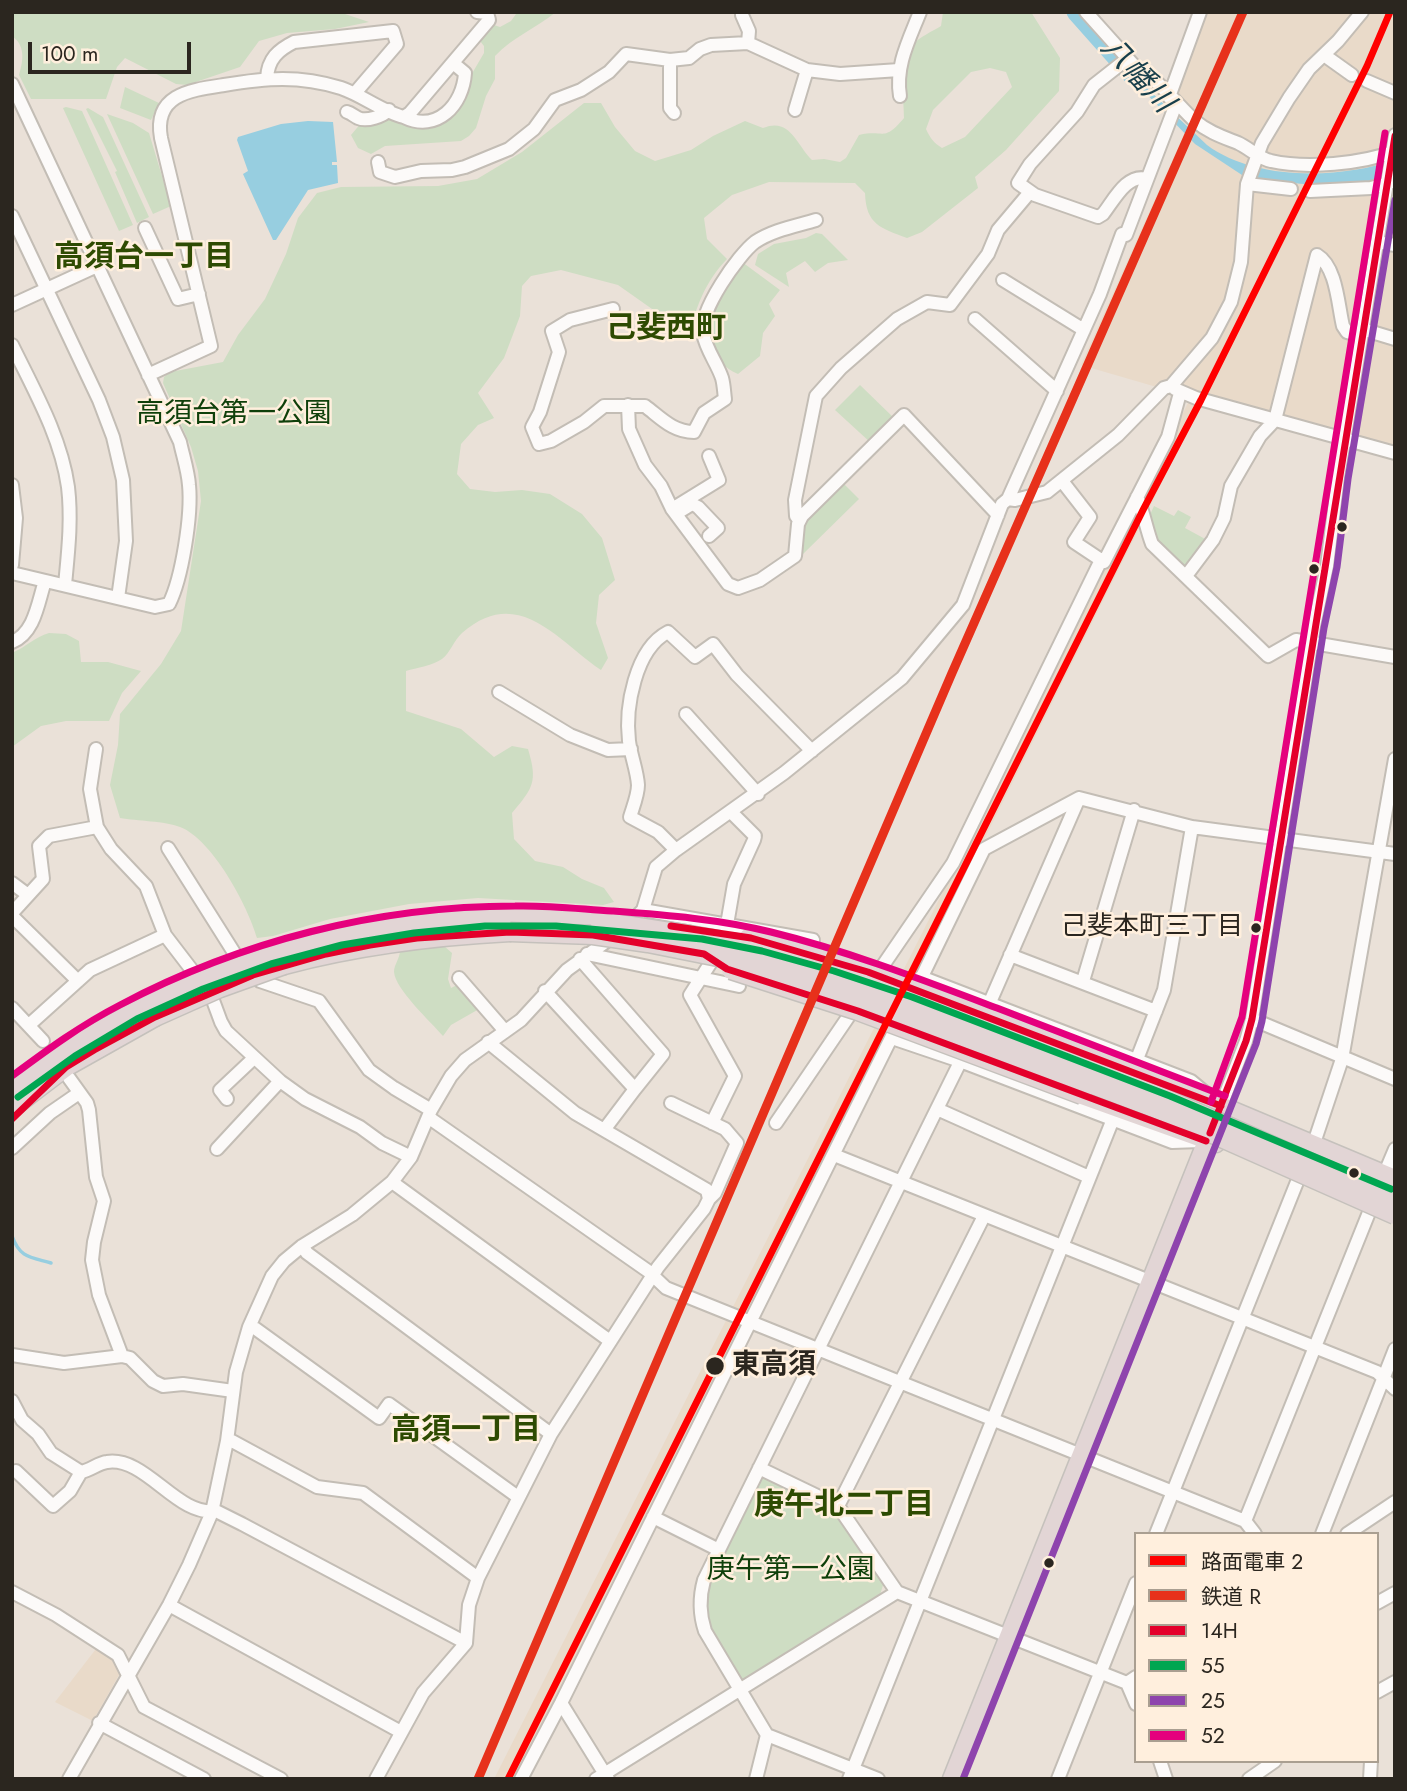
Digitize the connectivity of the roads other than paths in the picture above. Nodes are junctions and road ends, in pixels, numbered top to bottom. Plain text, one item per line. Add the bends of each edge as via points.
1 (477, 12) edge
2 (742, 12) edge
3 (920, 12) edge
4 (1200, 12) edge
5 (1362, 12) edge
6 (1091, 14) edge
7 (748, 43) junction
8 (1324, 55) junction
9 (670, 60) junction
10 (1122, 62) junction
11 (453, 63) junction
12 (807, 69) junction
13 (899, 70) junction
14 (1352, 75) dead end
15 (267, 78) junction
16 (1367, 81) dead end
17 (12, 84) edge
18 (355, 93) junction
19 (1395, 93) edge
20 (900, 96) dead end
21 (1172, 108) junction
22 (389, 110) junction
23 (795, 110) dead end
24 (347, 111) dead end
25 (674, 113) dead end
26 (404, 117) junction
27 (1395, 135) edge
28 (1393, 154) edge
29 (1255, 160) junction
30 (378, 162) dead end
31 (1147, 179) junction
32 (1390, 180) edge
33 (1248, 182) junction
34 (1292, 189) dead end
35 (1310, 191) dead end
36 (1030, 192) junction
37 (12, 216) edge
38 (816, 220) dead end
39 (145, 228) dead end
40 (1377, 242) junction
41 (1395, 245) edge
42 (97, 266) junction
43 (1003, 281) dead end
44 (47, 289) junction
45 (199, 293) junction
46 (12, 305) edge
47 (613, 309) dead end
48 (975, 319) dead end
49 (1084, 330) junction
50 (1362, 332) junction
51 (1395, 339) edge
52 (12, 345) edge
53 (148, 375) junction
54 (1176, 389) junction
55 (1057, 391) junction
56 (628, 405) junction
57 (1275, 420) junction
58 (1344, 439) junction
59 (1395, 453) edge
60 (709, 456) dead end
61 (1062, 481) junction
62 (12, 485) edge
63 (1137, 497) junction
64 (1008, 499) junction
65 (674, 512) junction
66 (998, 514) junction
67 (799, 520) junction
68 (709, 536) dead end
69 (1101, 560) junction
70 (12, 565) edge
71 (12, 573) edge
72 (1186, 576) junction
73 (45, 581) junction
74 (65, 585) junction
75 (118, 598) junction
76 (12, 642) edge
77 (1313, 643) junction
78 (1395, 657) edge
79 (499, 692) dead end
80 (686, 714) dead end
81 (96, 749) dead end
82 (631, 749) junction
83 (812, 751) junction
84 (1395, 759) edge
85 (758, 794) junction
86 (1079, 798) junction
87 (1134, 810) junction
88 (731, 812) junction
89 (97, 827) junction
90 (1192, 827) junction
91 (1282, 838) junction
92 (168, 848) dead end
93 (676, 850) junction
94 (1380, 851) junction
95 (1395, 854) edge
96 (12, 883) edge
97 (28, 895) junction
98 (643, 910) junction
99 (12, 914) edge
100 (599, 921) junction
101 (728, 925) junction
102 (165, 935) junction
103 (813, 940) dead end
104 (704, 954) junction
105 (1010, 955) junction
106 (584, 957) junction
107 (282, 958) junction
108 (700, 977) junction
109 (921, 977) junction
110 (459, 978) dead end
111 (78, 981) junction
112 (1083, 981) junction
113 (739, 986) dead end
114 (545, 991) junction
115 (989, 1005) junction
116 (12, 1007) edge
117 (1156, 1011) junction
118 (1252, 1019) junction
119 (29, 1025) junction
120 (505, 1031) junction
121 (892, 1038) junction
122 (43, 1041) dead end
123 (488, 1042) junction
124 (254, 1058) junction
125 (1137, 1059) junction
126 (1342, 1059) junction
127 (960, 1061) junction
128 (64, 1067) junction
129 (12, 1075) edge
130 (1395, 1079) edge
131 (280, 1081) junction
132 (12, 1089) edge
133 (635, 1089) junction
134 (79, 1093) junction
135 (228, 1099) dead end
136 (671, 1104) dead end
137 (1221, 1105) junction
138 (12, 1108) edge
139 (937, 1110) junction
140 (430, 1113) junction
141 (12, 1119) edge
142 (1113, 1119) junction
143 (712, 1123) junction
144 (776, 1124) dead end
145 (604, 1130) junction
146 (1206, 1141) junction
147 (1313, 1146) junction
148 (12, 1148) edge
149 (217, 1149) dead end
150 (1395, 1149) edge
151 (834, 1156) junction
152 (411, 1157) junction
153 (1305, 1163) junction
154 (1089, 1177) junction
155 (1390, 1177) edge
156 (391, 1182) junction
157 (901, 1183) junction
158 (1376, 1195) junction
159 (709, 1199) junction
160 (1395, 1201) edge
161 (1395, 1214) edge
162 (984, 1216) junction
163 (302, 1247) junction
164 (1062, 1247) junction
165 (653, 1276) junction
166 (1151, 1283) junction
167 (1241, 1318) junction
168 (750, 1323) junction
169 (248, 1327) junction
170 (610, 1341) junction
171 (1313, 1347) junction
172 (1395, 1349) edge
173 (818, 1350) junction
174 (12, 1355) edge
175 (122, 1356) junction
176 (1384, 1376) junction
177 (899, 1383) junction
178 (1395, 1389) edge
179 (233, 1391) junction
180 (12, 1401) edge
181 (993, 1420) junction
182 (551, 1434) junction
183 (226, 1441) junction
184 (1082, 1456) junction
185 (759, 1468) junction
186 (16, 1471) dead end
187 (81, 1472) junction
188 (1172, 1492) junction
189 (518, 1497) junction
190 (1395, 1502) edge
191 (838, 1506) junction
192 (212, 1512) junction
193 (653, 1517) junction
194 (1245, 1521) junction
195 (1157, 1532) edge
196 (1253, 1532) edge
197 (1323, 1532) edge
198 (1350, 1532) edge
199 (719, 1550) junction
200 (478, 1578) junction
201 (1134, 1588) edge
202 (12, 1592) edge
203 (897, 1592) junction
204 (1395, 1593) edge
205 (920, 1600) junction
206 (1379, 1602) edge
207 (169, 1605) junction
208 (1009, 1636) junction
209 (466, 1643) junction
210 (1100, 1672) junction
211 (128, 1674) junction
212 (1131, 1680) edge
213 (1395, 1682) edge
214 (740, 1690) junction
215 (1379, 1691) edge
216 (561, 1703) junction
217 (99, 1723) junction
218 (401, 1732) junction
219 (767, 1735) junction
220 (1272, 1763) edge
221 (852, 1774) edge
222 (603, 1777) edge
223 (69, 1779) edge
224 (204, 1779) edge
225 (281, 1779) edge
226 (376, 1779) edge
227 (521, 1779) edge
228 (756, 1779) edge
229 (878, 1779) edge
230 (952, 1779) edge
231 (1058, 1779) edge
232 (1249, 1779) edge

1 - 11 street via 487,13 489,20
2 - 7 street
3 - 13 street via 905,43
4 - 21 street
5 - 8 street
6 - 10 street
7 - 9 street via 711,45 689,58
7 - 12 street
8 - 14 street
8 - 29 street via 1289,98
9 - 25 street via 670,108
9 - 30 street via 626,54 609,72 555,100 534,128 509,149 465,167 395,177 380,172
10 - 21 street via 1147,74
10 - 36 street via 1094,85 1077,112 1030,164 1018,183
11 - 26 street
11 - 26 street via 465,77 452,108 427,120
12 - 13 street via 840,74
12 - 23 street
13 - 20 street
15 - 18 street via 302,79
15 - 18 street via 273,57 294,42 393,31 397,44
15 - 45 street via 183,93 170,102 159,125
16 - 19 street
17 - 42 street
18 - 22 street
21 - 29 street via 1206,130 1247,147
21 - 31 street
22 - 24 street via 366,119
22 - 26 street
27 - 28 street
28 - 29 street via 1317,164
28 - 32 street
29 - 33 street
31 - 36 street via 1129,182 1098,217
31 - 49 street
32 - 35 street via 1371,188
32 - 40 street
33 - 34 street
33 - 54 street via 1241,262 1231,302
36 - 67 street via 998,230 988,254 950,305 927,302 891,323 816,396 795,500
37 - 44 street
38 - 56 street via 755,243 716,293 702,331 722,378 725,399 704,413 694,432 678,430 645,406
39 - 45 street via 178,299
40 - 41 street
40 - 50 street
42 - 44 street
42 - 53 street
43 - 49 street
44 - 46 street
44 - 75 street via 99,400 115,448 126,541
45 - 53 street via 211,346
47 - 56 street via 570,320 552,331 559,352 532,427 539,444 584,422 604,406
48 - 55 street
49 - 55 street
50 - 51 street
50 - 57 street via 1347,332 1343,326 1331,274 1317,255
50 - 58 street
52 - 74 street via 50,424 68,486
53 - 75 street via 180,442 189,486 189,521 169,604 155,607
54 - 57 street
54 - 61 street via 1164,388 1118,435
54 - 63 street via 1168,437
55 - 64 street
56 - 65 street via 629,429
57 - 58 street
57 - 72 street via 1260,436 1231,486 1213,540
58 - 59 street
58 - 77 street
60 - 65 street via 719,480
61 - 64 street via 1047,492
61 - 69 street via 1090,517 1074,542
62 - 70 street via 16,518
63 - 69 street via 1104,562
63 - 72 street via 1152,544
64 - 66 street
65 - 67 street via 728,584 738,588 760,580 795,556
65 - 68 street via 698,507 718,528
66 - 67 street via 904,415
66 - 83 street via 962,605 902,678
69 - 144 street via 953,863
71 - 73 street
72 - 77 street via 1268,656 1296,640
73 - 74 street
73 - 76 street via 31,626
74 - 75 street
77 - 78 street
77 - 91 street
79 - 82 street via 570,735 607,750
80 - 85 street
81 - 89 street via 90,789
82 - 83 street via 634,683 650,648 668,632 695,657 713,644
82 - 93 street via 638,787 630,817 658,832
83 - 85 street
84 - 94 street
85 - 88 street
86 - 87 street
86 - 105 street
86 - 109 street via 984,849
87 - 90 street
87 - 112 street
88 - 93 street
88 - 101 street via 755,838 734,884
89 - 97 street via 49,836 38,846 43,879
89 - 102 street via 146,886
90 - 91 street
90 - 117 street via 1164,990
91 - 94 street
91 - 118 street
92 - 140 street via 245,970 260,981 319,1001 369,1070
93 - 98 street via 656,867
94 - 95 street
94 - 126 street
96 - 97 street
97 - 99 street
98 - 101 street
98 - 106 street
99 - 111 street
100 - 107 highway via 509,916 418,922 372,929
100 - 137 highway, bridge via 703,929 815,954
100 - 160 highway, bridge via 740,947 893,995 1160,1096
101 - 103 street
101 - 108 street via 724,942
102 - 111 street via 90,970
102 - 124 street via 211,995 226,1031
104 - 107 highway, bridge via 593,936 510,932 449,935
104 - 146 highway, bridge via 727,969 858,1011
104 - 161 highway, bridge via 793,976 929,1023 1154,1108
105 - 112 street
105 - 115 street
106 - 108 street
106 - 114 street
106 - 133 street via 663,1054
107 - 128 highway, bridge via 220,988 152,1010
108 - 113 street
108 - 143 street via 691,998 735,1077
109 - 115 street
109 - 121 street
110 - 120 street
111 - 119 street
112 - 117 street
114 - 120 street via 521,1020
114 - 133 street
115 - 125 street
115 - 127 street
116 - 119 street
117 - 125 street
118 - 126 street
118 - 137 street
119 - 122 street
120 - 123 street
121 - 127 street
121 - 151 street
123 - 140 street via 451,1076
123 - 145 street via 575,1113
124 - 131 street
124 - 135 street via 220,1090
125 - 137 street via 1191,1081
126 - 130 street
126 - 147 street
127 - 139 street
127 - 142 street
128 - 129 highway via 31,1063
128 - 132 highway
128 - 134 street
128 - 138 highway
128 - 141 highway
131 - 149 street
131 - 152 street
133 - 145 street
134 - 148 street
134 - 175 street via 89,1110 96,1177 104,1201 93,1244 94,1276
136 - 143 street
137 - 146 highway
137 - 147 highway
139 - 154 street
139 - 157 street
140 - 152 street
140 - 165 street
142 - 146 street via 1172,1142
142 - 154 street
143 - 159 street via 737,1143
145 - 159 street via 707,1190
146 - 153 highway
146 - 166 highway
147 - 155 highway
150 - 155 street
151 - 157 street
151 - 168 street
152 - 156 street
153 - 158 highway
153 - 167 street
154 - 164 street
156 - 163 street via 352,1215
156 - 170 street
157 - 162 street
157 - 173 street
158 - 160 highway
158 - 171 street
159 - 165 street
162 - 164 street
162 - 177 street
163 - 169 street via 272,1276
163 - 182 street
164 - 166 street
164 - 181 street
165 - 168 street via 666,1288
165 - 170 street
166 - 167 street
166 - 184 highway
167 - 171 street
167 - 188 street
168 - 173 street
168 - 193 street
169 - 179 street
169 - 189 street via 379,1418 389,1404
170 - 182 street
171 - 176 street
171 - 194 street
172 - 176 street
173 - 177 street
173 - 185 street
174 - 175 street via 64,1363
175 - 179 street via 163,1386
176 - 178 street
176 - 197 street
177 - 181 street
177 - 191 street
179 - 183 street
180 - 187 street via 51,1453
181 - 184 street
181 - 205 street
182 - 189 street
183 - 192 street
183 - 200 street via 317,1488 363,1493
184 - 188 street
184 - 208 highway
185 - 191 street
185 - 199 street
186 - 187 street via 53,1506 70,1491
187 - 192 street via 108,1462 124,1464 180,1499
188 - 194 street
188 - 195 street
189 - 200 street
190 - 198 street
191 - 203 street
192 - 207 street
192 - 209 street
193 - 199 street
193 - 216 street
194 - 196 street
199 - 214 street via 704,1580 700,1616
200 - 209 street via 469,1605
201 - 210 street
202 - 211 street via 118,1655
203 - 205 street
203 - 214 street
204 - 206 street
205 - 208 street
205 - 221 street
207 - 211 street
207 - 218 street
208 - 210 street
208 - 230 highway
209 - 218 street via 427,1687
210 - 212 street
210 - 231 street
211 - 217 street
211 - 225 street via 144,1707
213 - 215 street
214 - 219 street
214 - 222 street
216 - 222 street
216 - 227 street
217 - 223 street
217 - 224 street
218 - 226 street
219 - 221 street
219 - 228 street
220 - 232 street
221 - 229 street

